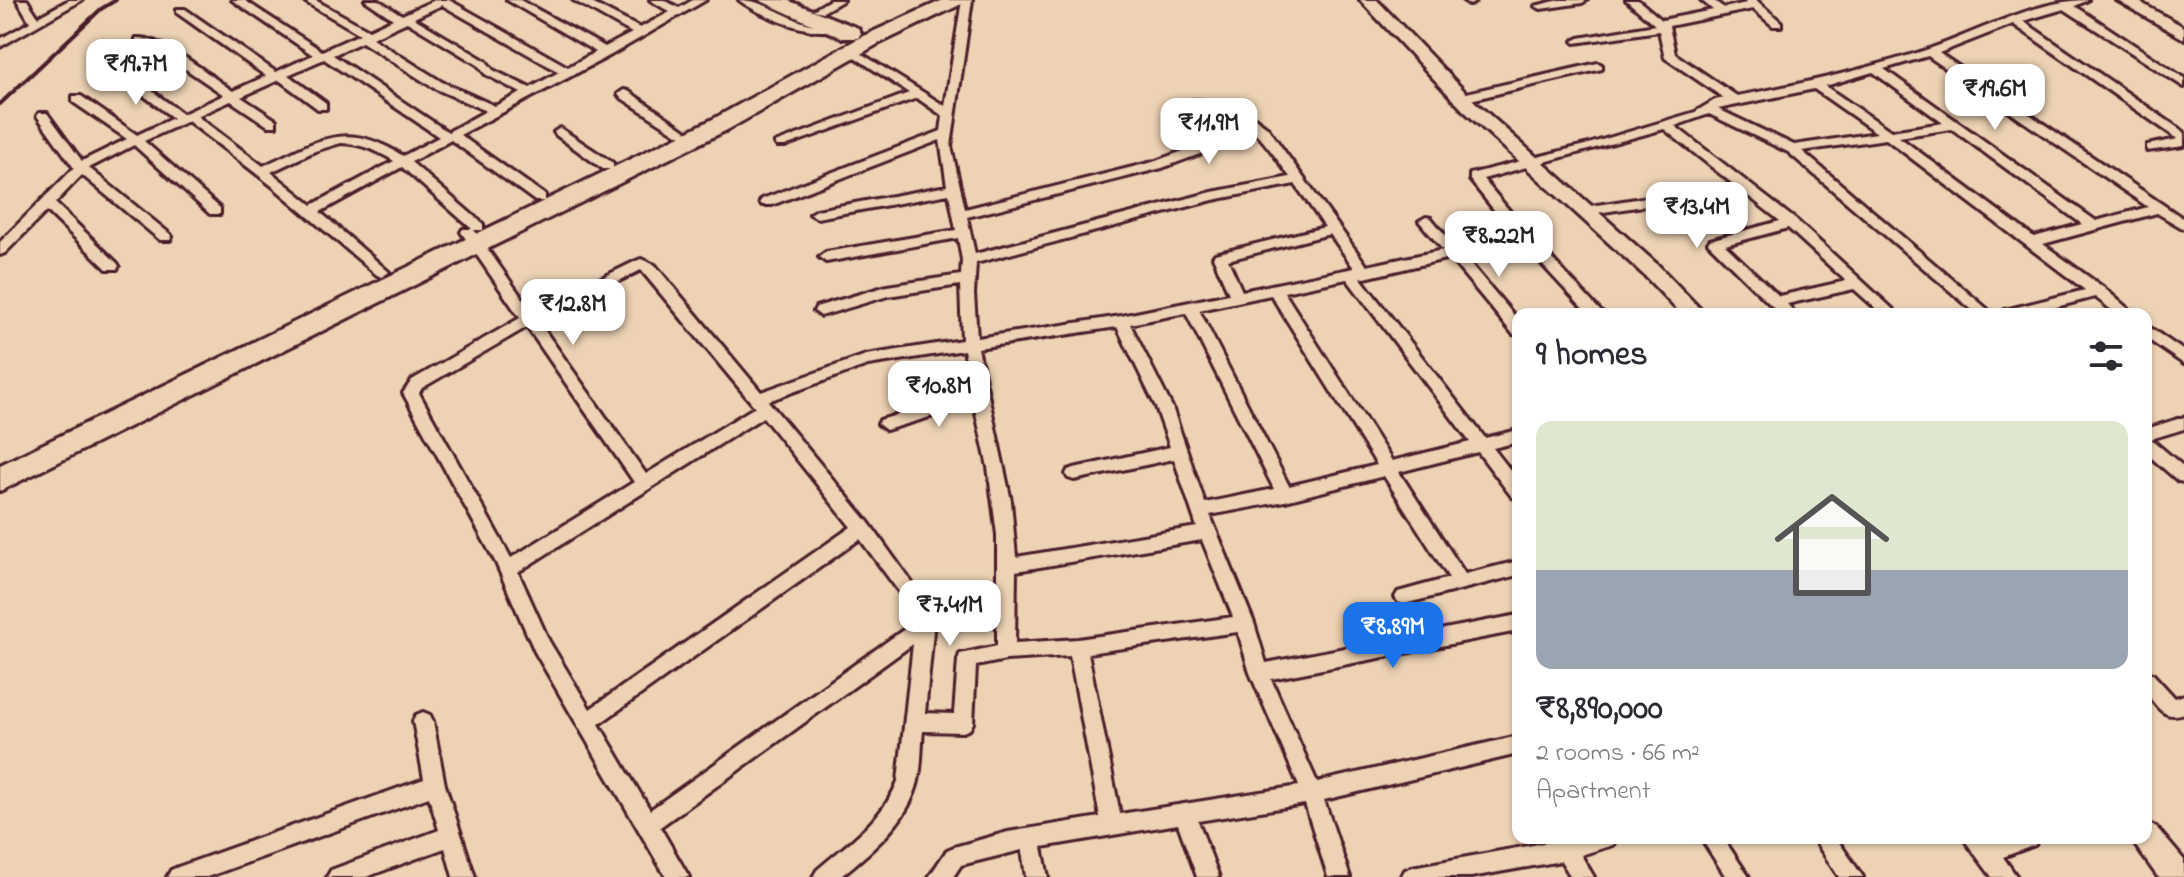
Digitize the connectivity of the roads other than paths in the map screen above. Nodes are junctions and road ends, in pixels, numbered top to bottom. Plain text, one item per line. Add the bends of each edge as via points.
1 (22, 0) edge
2 (77, 0) edge
3 (237, 0) edge
4 (307, 0) edge
5 (370, 0) edge
6 (444, 0) edge
7 (512, 0) edge
8 (578, 0) edge
9 (655, 0) edge
10 (701, 0) edge
11 (744, 0) edge
12 (769, 0) edge
13 (795, 0) edge
14 (937, 0) edge
15 (960, 0) edge
16 (967, 0) edge
17 (1368, 0) edge
18 (1582, 0) edge
19 (1631, 0) edge
20 (1706, 0) edge
21 (2083, 0) edge
22 (2126, 0) edge
23 (1752, 2) edge
24 (826, 4) edge
25 (2066, 5) junction
26 (1541, 6) dead end
27 (181, 11) dead end
28 (679, 12) junction
29 (1722, 12) junction
30 (405, 19) junction
31 (2014, 20) junction
32 (36, 23) junction
33 (1777, 24) dead end
34 (1662, 25) junction
35 (641, 33) junction
36 (2184, 34) edge
37 (367, 36) junction
38 (859, 37) junction
39 (140, 40) dead end
40 (1579, 41) dead end
41 (0, 44) edge
42 (1930, 52) junction
43 (607, 53) junction
44 (324, 56) junction
45 (112, 66) dead end
46 (1598, 67) dead end
47 (1874, 67) junction
48 (570, 73) junction
49 (278, 76) junction
50 (2184, 83) edge
51 (1816, 85) junction
52 (531, 93) junction
53 (624, 94) dead end
54 (917, 94) junction
55 (232, 97) junction
56 (1462, 98) junction
57 (77, 99) dead end
58 (1735, 100) junction
59 (322, 106) dead end
60 (1709, 109) junction
61 (496, 111) junction
62 (949, 114) junction
63 (43, 116) dead end
64 (185, 118) junction
65 (272, 123) dead end
66 (1666, 125) junction
67 (1953, 125) junction
68 (681, 131) junction
69 (560, 132) dead end
70 (946, 133) junction
71 (1889, 135) junction
72 (450, 136) junction
73 (136, 140) junction
74 (2184, 140) edge
75 (781, 143) dead end
76 (2151, 148) dead end
77 (1792, 149) junction
78 (404, 161) junction
79 (1530, 162) junction
80 (608, 166) junction
81 (80, 167) junction
82 (261, 171) junction
83 (1298, 179) junction
84 (1746, 186) junction
85 (954, 189) junction
86 (540, 198) junction
87 (46, 202) junction
88 (767, 202) dead end
89 (215, 211) dead end
90 (311, 211) junction
91 (1584, 211) junction
92 (2171, 212) edge
93 (817, 214) dead end
94 (961, 214) junction
95 (1426, 221) dead end
96 (1791, 223) junction
97 (2184, 225) edge
98 (2094, 226) junction
99 (1333, 229) junction
100 (962, 233) junction
101 (474, 234) junction
102 (165, 237) dead end
103 (1525, 238) junction
104 (2032, 242) junction
105 (0, 250) edge
106 (1452, 254) junction
107 (826, 257) dead end
108 (969, 260) junction
109 (112, 266) dead end
110 (382, 272) junction
111 (1358, 274) junction
112 (966, 279) junction
113 (1858, 283) junction
114 (1275, 290) junction
115 (2099, 291) junction
116 (1237, 297) junction
117 (1774, 302) junction
118 (1190, 307) junction
119 (1590, 308) edge
120 (1688, 308) edge
121 (1782, 308) edge
122 (1885, 308) edge
123 (1979, 308) edge
124 (2033, 308) edge
125 (2120, 308) edge
126 (821, 311) dead end
127 (530, 319) junction
128 (1121, 321) junction
129 (1512, 323) edge
130 (2152, 335) edge
131 (2184, 341) edge
132 (972, 344) junction
133 (2165, 346) junction
134 (231, 357) junction
135 (2184, 359) edge
136 (982, 396) junction
137 (762, 404) junction
138 (2184, 423) edge
139 (886, 424) dead end
140 (2152, 433) edge
141 (1512, 437) edge
142 (1484, 444) junction
143 (2152, 449) edge
144 (1181, 451) junction
145 (0, 462) edge
146 (1388, 468) junction
147 (1074, 474) dead end
148 (2184, 476) edge
149 (0, 479) edge
150 (644, 484) junction
151 (1512, 484) edge
152 (1285, 494) junction
153 (1201, 510) junction
154 (863, 528) junction
155 (1207, 532) junction
156 (1006, 566) junction
157 (508, 569) junction
158 (1512, 570) edge
159 (1461, 583) junction
160 (1404, 597) dead end
161 (1245, 623) junction
162 (1512, 624) edge
163 (924, 626) junction
164 (1078, 647) junction
165 (1006, 652) junction
166 (1259, 673) junction
167 (2152, 686) edge
168 (2184, 704) edge
169 (423, 721) dead end
170 (588, 721) junction
171 (920, 723) junction
172 (1512, 746) edge
173 (435, 785) junction
174 (1312, 793) junction
175 (1184, 812) junction
176 (649, 823) junction
177 (1111, 823) junction
178 (451, 836) junction
179 (1030, 838) junction
180 (1586, 844) edge
181 (1715, 844) edge
182 (1827, 844) edge
183 (2150, 844) edge
184 (1979, 846) edge
185 (1566, 850) junction
186 (178, 877) edge
187 (338, 877) edge
188 (464, 877) edge
189 (678, 877) edge
190 (824, 877) edge
191 (940, 877) edge
192 (1037, 877) edge
193 (1208, 877) edge
194 (1339, 877) edge
195 (1412, 877) edge
196 (1583, 877) edge
197 (1738, 877) edge
198 (1852, 877) edge
199 (2006, 877) edge
200 (2178, 877) edge

1 - 32 street
2 - 32 street
3 - 44 street
4 - 37 street
5 - 30 street
6 - 30 street
6 - 48 street
7 - 43 street
8 - 35 street
9 - 28 street
10 - 28 street
11 - 38 street via 810,28
12 - 38 highway
13 - 24 highway
14 - 38 highway
15 - 38 highway
16 - 62 street
17 - 56 street
18 - 26 street
19 - 34 street
20 - 29 street
21 - 25 street
22 - 36 street
23 - 29 street
23 - 33 street
24 - 38 highway
25 - 31 street
25 - 50 street
27 - 49 street
28 - 35 street
29 - 34 street
30 - 37 street
30 - 52 street
31 - 42 street
31 - 74 street
32 - 41 street
34 - 40 street
34 - 58 street via 1669,56
35 - 43 street
37 - 44 street
37 - 61 street via 438,85
38 - 54 street
38 - 68 highway
38 - 101 highway via 721,124
39 - 55 street via 169,53
42 - 47 street
42 - 92 street
43 - 48 street
44 - 49 street
44 - 72 street
45 - 64 street
46 - 56 street
47 - 51 street
47 - 67 street
48 - 52 street
49 - 55 street
49 - 59 street
51 - 58 street
51 - 71 street
52 - 61 street
53 - 68 street
54 - 62 street
54 - 75 street
55 - 64 street
55 - 65 street
56 - 79 street
57 - 73 street
58 - 60 street
60 - 66 street
60 - 77 street
61 - 72 street
62 - 70 street
63 - 81 street
64 - 73 street
64 - 82 street
66 - 79 street
66 - 84 street
67 - 71 street
67 - 98 street
68 - 80 highway
69 - 80 street
70 - 85 street
70 - 88 street
71 - 77 street
71 - 104 street
72 - 78 street
72 - 86 street
73 - 81 street
73 - 89 street
74 - 76 street
77 - 123 street
78 - 82 street via 345,139
78 - 90 street
78 - 101 street
79 - 91 street
79 - 103 street via 1475,177
80 - 86 highway
81 - 87 street
81 - 102 street
82 - 90 street
83 - 94 street via 1253,122 1195,103 1184,110 1207,143 1204,148 1157,165
83 - 99 street
83 - 108 street
84 - 91 street
84 - 96 street
85 - 93 street
85 - 94 street
86 - 101 highway
87 - 105 street
87 - 109 street
90 - 110 street
91 - 120 street
92 - 97 street
92 - 98 street
94 - 100 street
95 - 106 street
96 - 113 street
96 - 117 street via 1715,243
98 - 104 street
99 - 111 street
99 - 116 street via 1220,257
100 - 107 street
100 - 108 street
101 - 110 highway
101 - 127 street
101 - 134 highway
103 - 106 street
103 - 119 street
104 - 115 street
106 - 111 street
106 - 129 street
108 - 112 street
110 - 134 highway
111 - 114 street
111 - 142 street
112 - 126 street via 887,291
112 - 132 street
113 - 117 street
113 - 122 street
114 - 116 street
114 - 146 street
115 - 124 street
115 - 125 street
116 - 118 street
117 - 121 street
118 - 128 street
118 - 152 street
127 - 137 street via 633,266 646,265
127 - 150 street
127 - 157 street via 417,384 411,393
128 - 132 street
128 - 144 street
130 - 133 street
131 - 133 street
132 - 136 street
132 - 137 street via 858,362
133 - 135 street
134 - 145 highway
134 - 149 highway
136 - 139 street
136 - 156 street via 1006,534
137 - 150 street
137 - 154 street
138 - 140 street
141 - 142 street
142 - 146 street
142 - 151 street
143 - 148 street
144 - 147 street
144 - 153 street
146 - 152 street
146 - 159 street
150 - 157 street
152 - 153 street
153 - 155 street
154 - 163 street via 912,593
154 - 170 street
155 - 156 street
155 - 161 street
156 - 165 street
157 - 170 street via 539,638
158 - 159 street
159 - 160 street
161 - 164 street
161 - 166 street
162 - 166 street
163 - 171 street
163 - 176 street
164 - 165 street
164 - 177 street
165 - 171 street via 967,660 963,723
166 - 174 street
167 - 168 street via 2172,708
169 - 173 street
170 - 176 street
171 - 190 street via 903,800 893,816
172 - 174 street
173 - 178 street
173 - 186 street
174 - 175 street
174 - 194 street
175 - 177 street
175 - 193 street
176 - 189 street
177 - 179 street
178 - 187 street
178 - 188 street
179 - 191 street via 954,857
179 - 192 street
180 - 185 street
181 - 197 street
182 - 198 street
183 - 200 street
184 - 199 street
185 - 195 street
185 - 196 street

